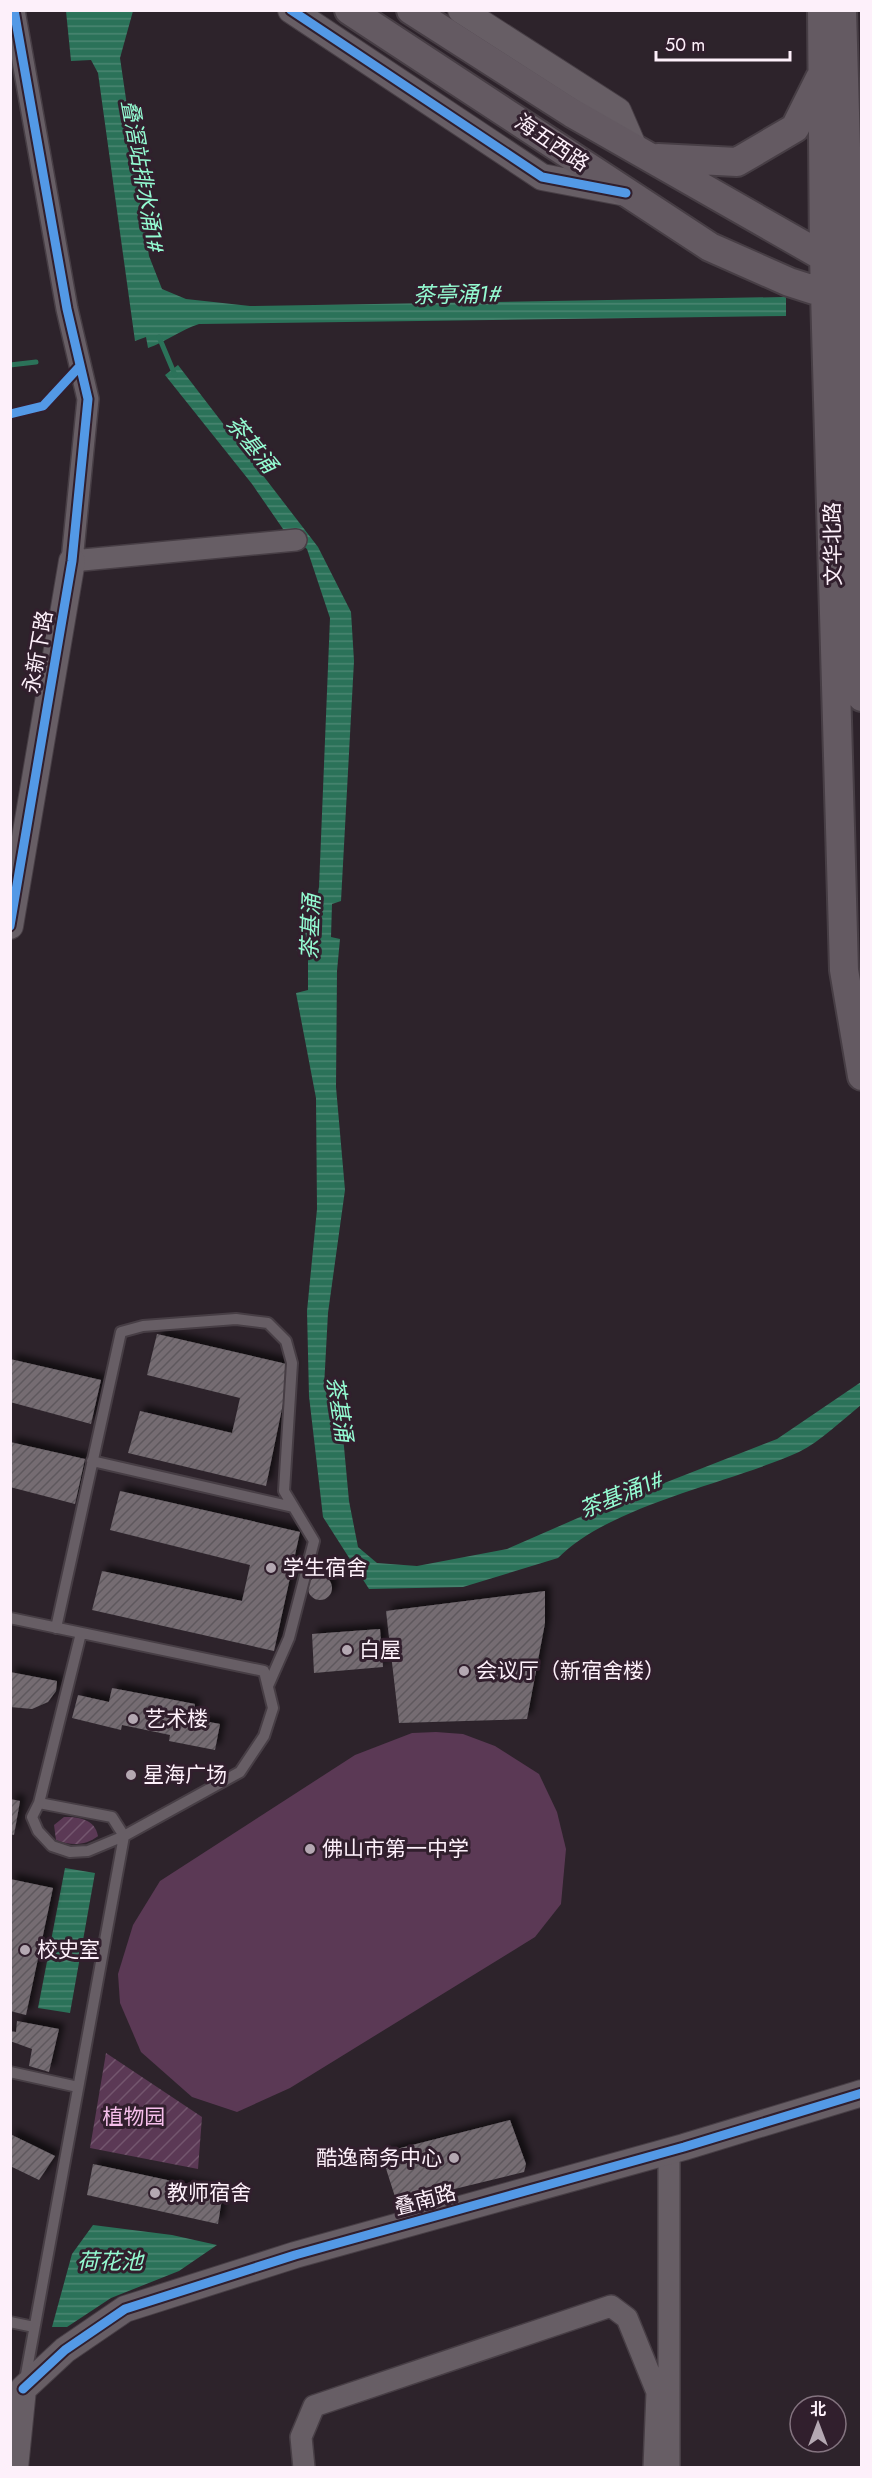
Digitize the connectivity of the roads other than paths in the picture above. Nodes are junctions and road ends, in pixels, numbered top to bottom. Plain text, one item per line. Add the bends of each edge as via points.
1 (14, 10) edge
2 (291, 10) edge
3 (349, 10) edge
4 (411, 10) edge
5 (461, 10) edge
6 (822, 10) edge
7 (842, 10) edge
8 (823, 73) junction
9 (642, 152) junction
10 (626, 193) junction
11 (845, 261) edge
12 (843, 309) edge
13 (296, 540) dead end
14 (72, 561) junction
15 (861, 697) edge
16 (10, 926) edge
17 (861, 1076) edge
18 (92, 1461) junction
19 (293, 1508) junction
20 (10, 1618) edge
21 (56, 1628) junction
22 (81, 1633) junction
23 (268, 1686) junction
24 (39, 1803) junction
25 (124, 1836) junction
26 (10, 2072) edge
27 (78, 2087) junction
28 (861, 2093) edge
29 (669, 2151) junction
30 (10, 2322) edge
31 (34, 2327) junction
32 (17, 2388) edge
33 (15, 2468) edge
34 (304, 2468) edge
35 (654, 2468) edge
36 (669, 2468) edge

1 - 14 street via 66,309 88,399
2 - 10 street via 542,177
3 - 10 main road, 海五西路
4 - 9 main road, 海五西路 via 572,113
5 - 9 street via 618,111
6 - 8 main road, 文华北路
7 - 11 main road, 文华北路
8 - 9 main road via 795,128 736,162
8 - 11 main road, 文华北路
9 - 11 main road, 海五西路
10 - 12 main road, 海五西路 via 710,247
11 - 12 main road, 文华北路
12 - 15 main road, 文华北路
12 - 17 main road, 文华北路 via 844,970
13 - 14 street
14 - 16 street, 永新下路
18 - 19 lane
18 - 19 lane via 121,1332 143,1326 236,1319 268,1323 286,1341 292,1363 284,1491
18 - 21 lane
19 - 23 lane via 314,1541 289,1638
20 - 21 lane
21 - 22 lane
22 - 23 lane via 264,1671
22 - 24 lane
23 - 25 lane via 273,1708 264,1736 240,1772
24 - 25 lane via 112,1817
24 - 25 lane via 32,1817 38,1831 52,1846 70,1852 88,1851
25 - 27 lane
26 - 27 lane
27 - 31 lane
28 - 29 street, 叠南路
29 - 32 street, 叠南路 via 295,2255 125,2309
29 - 36 street
30 - 31 lane
31 - 32 lane
32 - 33 street
34 - 35 street via 301,2437 314,2406 611,2306 627,2318 657,2392

